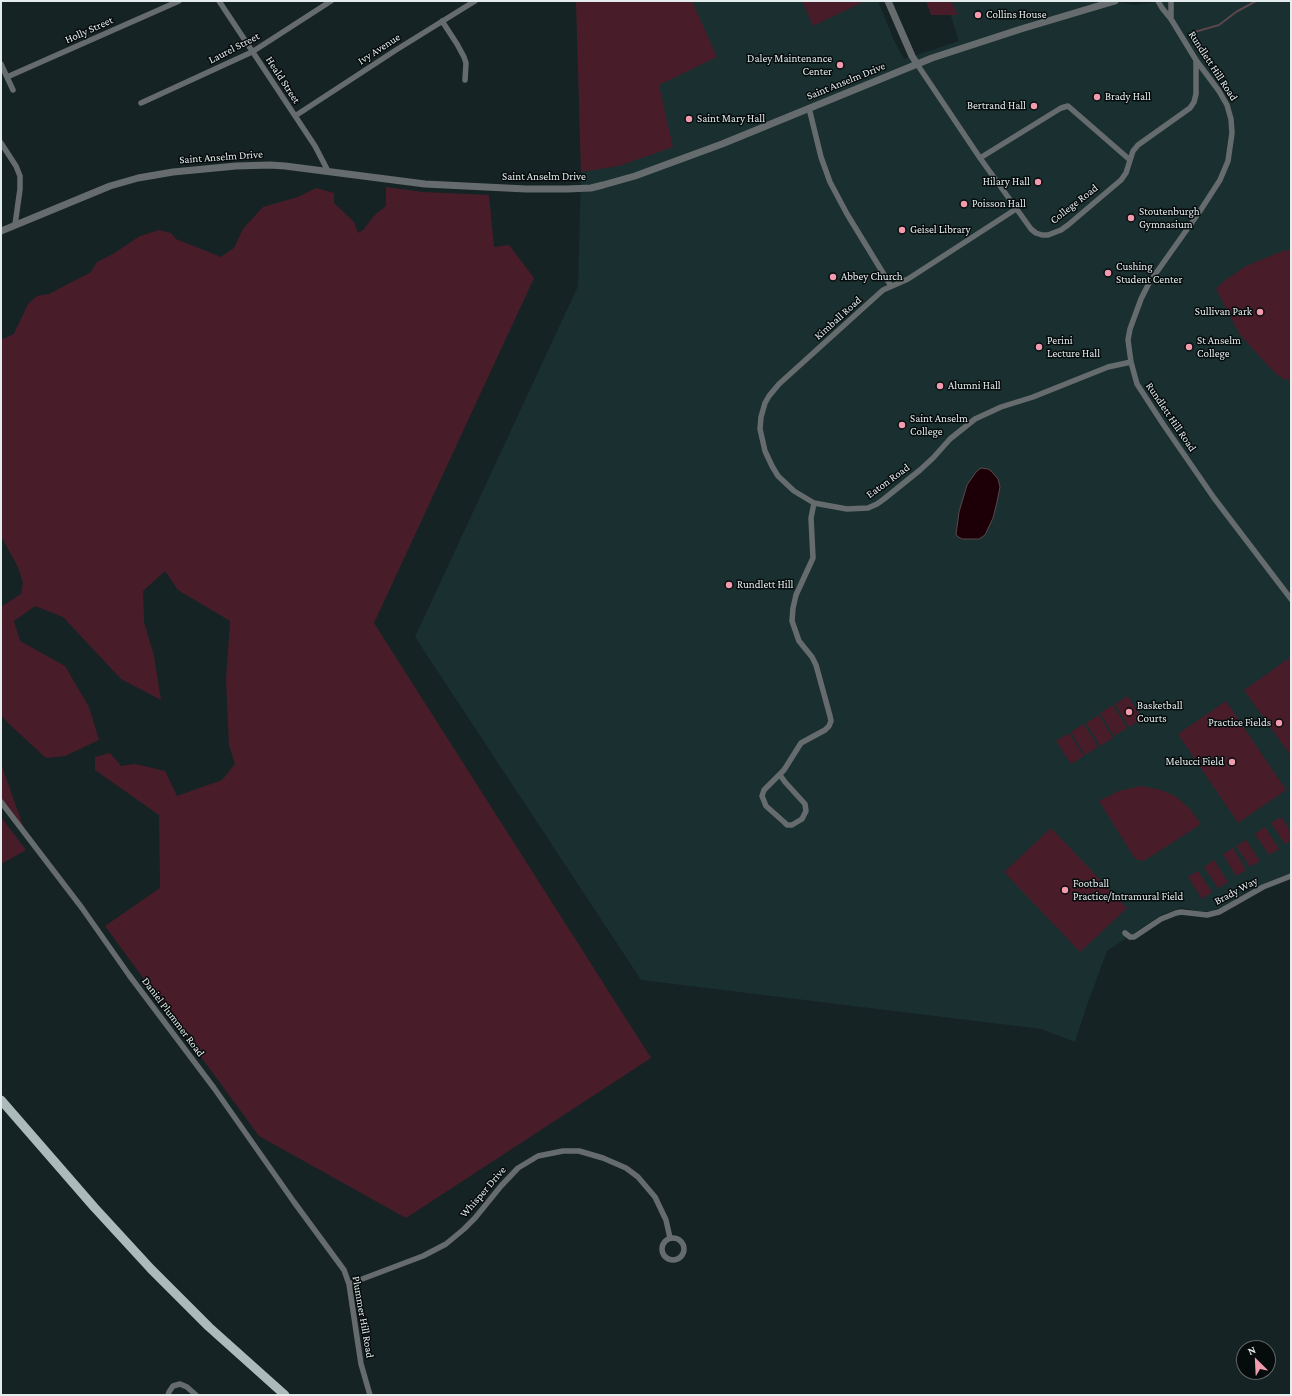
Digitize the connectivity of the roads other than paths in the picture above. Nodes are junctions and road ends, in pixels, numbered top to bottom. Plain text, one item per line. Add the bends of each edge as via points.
1 (179, 1) edge
2 (219, 1) edge
3 (331, 1) edge
4 (475, 1) edge
5 (888, 1) edge
6 (1115, 1) edge
7 (1158, 1) edge
8 (1171, 1) edge
9 (1172, 19) junction
10 (442, 21) junction
11 (252, 52) junction
12 (1196, 60) junction
13 (1, 64) edge
14 (917, 64) junction
15 (7, 77) junction
16 (465, 80) dead end
17 (13, 90) dead end
18 (141, 102) dead end
19 (810, 108) junction
20 (295, 116) junction
21 (1, 143) edge
22 (980, 158) junction
23 (1130, 160) junction
24 (328, 171) junction
25 (1016, 209) junction
26 (15, 225) junction
27 (1, 231) edge
28 (891, 286) junction
29 (1131, 362) junction
30 (814, 503) junction
31 (1291, 599) edge
32 (780, 775) junction
33 (1, 802) edge
34 (1291, 876) edge
35 (1125, 933) dead end
36 (1, 1100) edge
37 (670, 1238) junction
38 (326, 1246) joint
39 (349, 1284) junction
40 (168, 1395) edge
41 (196, 1395) edge
42 (285, 1395) edge
43 (370, 1395) edge

1 - 15 street, Holly Street
2 - 11 street, Heald Street
3 - 11 street, Laurel Street
4 - 10 street, Ivy Avenue
5 - 14 street, College Road
6 - 14 street, Saint Anselm Drive
7 - 9 street, Rundlett Hill Road
8 - 9 street, Rundlett Hill Road
9 - 12 street, Rundlett Hill Road
10 - 16 street via 464,57
10 - 20 street, Ivy Avenue
11 - 18 street, Laurel Street
11 - 20 street, Heald Street
12 - 23 street, College Road via 1196,94 1192,106 1138,145
12 - 29 street, Rundlett Hill Road via 1228,108 1232,133 1230,154 1223,174 1209,198 1158,269 1142,296 1128,340
13 - 15 street
14 - 19 street, Saint Anselm Drive
14 - 22 street, College Road
15 - 17 street
19 - 24 street, Saint Anselm Drive via 634,176 591,188 526,189 425,184
19 - 28 street via 821,157 830,182
20 - 24 street, Heald Street
21 - 26 street via 20,176
22 - 23 street via 1068,106
22 - 25 street, College Road
23 - 25 street, College Road via 1121,180 1053,234 1036,233
24 - 26 street, Saint Anselm Drive via 253,165 156,174 110,186
25 - 28 street, Kimball Road via 908,279
26 - 27 street, Saint Anselm Drive
28 - 30 street, Kimball Road via 876,296 779,384 765,403 760,429 768,458 784,482
29 - 30 street, Eaton Road via 1108,367 975,419 950,439 923,468 884,499 868,508 847,509
29 - 31 street, Rundlett Hill Road via 1135,379 1144,394 1214,498
30 - 32 street via 811,518 813,558 796,595 792,621 799,641 816,665 830,722 827,728 801,743
32 - 32 street via 764,790 762,799 787,825 792,825 802,819 806,811 805,804
33 - 38 street, Daniel Plummer Road via 214,1088
34 - 35 street, Brady Way via 1263,887 1219,912 1207,915 1176,913 1161,919 1134,937
36 - 42 main road via 94,1208 151,1269 209,1327
37 - 37 street via 664,1242 662,1252 669,1260 679,1259 683,1254 684,1245 680,1240
37 - 39 street, Whisper Drive via 666,1220 655,1197 638,1178 618,1164 596,1155 563,1150 538,1156 518,1168 471,1222 446,1244 423,1256
38 - 39 street, Plummer Hill Road via 344,1270
39 - 43 street, Plummer Hill Road via 361,1364
40 - 41 street via 173,1386 180,1384

